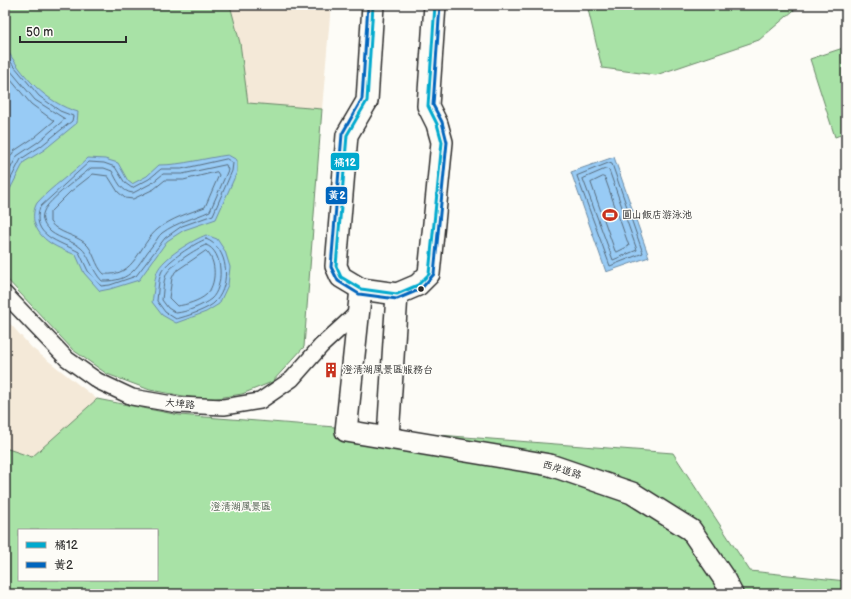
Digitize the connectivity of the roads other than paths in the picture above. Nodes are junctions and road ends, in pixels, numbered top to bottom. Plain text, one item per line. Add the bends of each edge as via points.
1 (373, 5) edge
2 (435, 5) edge
3 (361, 290) junction
4 (5, 294) edge
5 (397, 294) junction
6 (358, 312) junction
7 (388, 437) junction
8 (732, 594) edge

1 - 3 street via 367,101 347,135 336,266 341,277
2 - 5 street via 428,106 442,142 430,274 418,285
3 - 5 street
3 - 6 street
4 - 6 street, 大埤路 via 67,359 98,382 132,397 178,405 224,407 260,401 292,379 321,346
5 - 7 street
6 - 7 street, 西岸道路 via 346,431
7 - 8 street, 西岸道路 via 550,465 632,493 690,530

